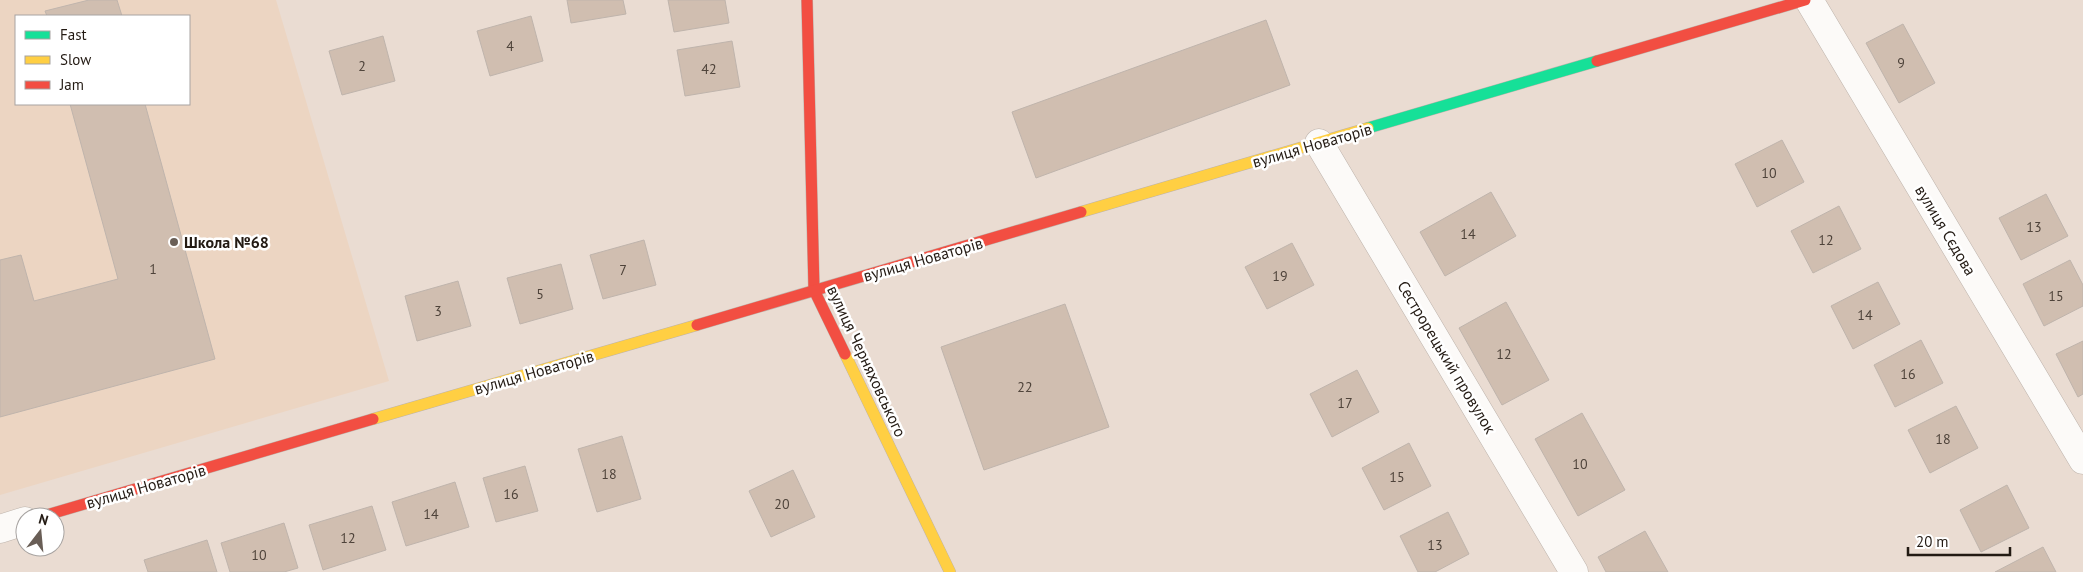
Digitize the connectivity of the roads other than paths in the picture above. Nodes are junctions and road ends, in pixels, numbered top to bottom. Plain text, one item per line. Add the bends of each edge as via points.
1 (807, 0) edge
2 (1807, 0) edge
3 (1319, 143) junction
4 (814, 290) junction
5 (2083, 460) edge
6 (65, 510) edge
7 (15, 525) edge
8 (0, 529) edge
9 (950, 572) edge
10 (1574, 572) edge

1 - 4 street, вулиця Черняховського
2 - 3 street, вулиця Новаторів
2 - 5 street, вулиця Сєдова
3 - 4 street, вулиця Новаторів
3 - 10 street, Сестрорецький провулок
4 - 6 street, вулиця Новаторів
4 - 9 street, вулиця Черняховського
7 - 8 street

